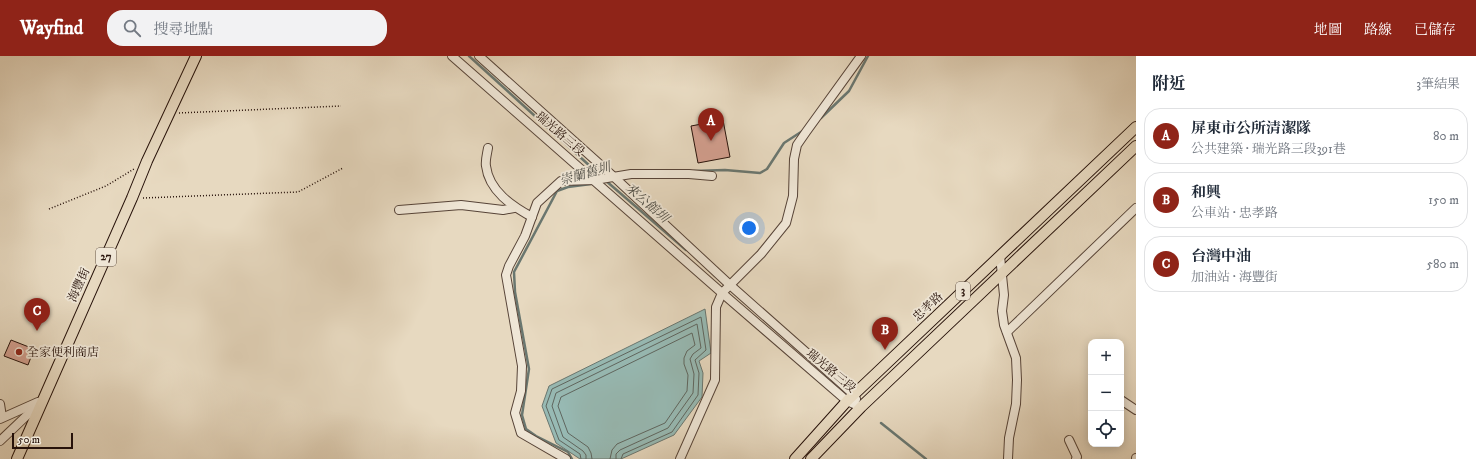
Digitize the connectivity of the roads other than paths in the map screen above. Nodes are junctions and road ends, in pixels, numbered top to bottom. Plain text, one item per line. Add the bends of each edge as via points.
1 (196, 56) edge
2 (452, 56) edge
3 (479, 56) edge
4 (861, 56) edge
5 (1136, 128) edge
6 (1136, 146) edge
7 (488, 148) dead end
8 (1096, 166) junction
9 (712, 176) dead end
10 (1106, 176) junction
11 (614, 177) junction
12 (595, 180) junction
13 (514, 208) junction
14 (1136, 208) edge
15 (399, 210) dead end
16 (532, 217) junction
17 (1000, 256) junction
18 (1003, 272) junction
19 (730, 285) junction
20 (722, 293) junction
21 (1007, 332) junction
22 (851, 398) junction
23 (42, 400) junction
24 (1124, 402) edge
25 (0, 404) edge
26 (861, 407) junction
27 (1136, 410) edge
28 (1, 418) edge
29 (1069, 440) dead end
30 (0, 441) edge
31 (17, 459) edge
32 (566, 459) edge
33 (680, 459) edge
34 (795, 459) edge
35 (811, 459) edge
36 (1008, 459) edge
37 (1076, 459) edge

1 - 23 main road, 海豐街 / 27
2 - 12 street, 瑞光路三段
3 - 11 street, 瑞光路三段
4 - 19 street via 797,146 793,196 786,223 761,254
5 - 8 main road, 忠孝路 / 3
6 - 10 main road, 3
7 - 13 street via 485,166 492,186
8 - 10 main road
8 - 17 main road, 忠孝路 / 3
9 - 11 street via 631,174
10 - 18 main road, 3
11 - 12 street
11 - 19 street, 瑞光路三段
12 - 16 street via 561,181 537,203
12 - 20 street, 瑞光路三段
13 - 15 street via 503,210 461,205
13 - 16 street
14 - 21 street
16 - 32 street via 506,275 522,366 521,391 515,413 521,433
17 - 18 street
17 - 22 main road, 忠孝路 / 3
18 - 21 street via 1002,311
18 - 26 main road, 3
19 - 20 street
19 - 22 street, 瑞光路三段
20 - 22 street, 瑞光路三段
20 - 33 street via 716,307 715,380
21 - 36 street via 1016,358 1017,380
22 - 26 street, 瑞光路三段
22 - 34 main road, 忠孝路 / 3
23 - 28 street
23 - 30 street
23 - 31 main road, 海豐街 / 27
24 - 27 street
25 - 28 street
26 - 35 main road, 3
29 - 37 street

